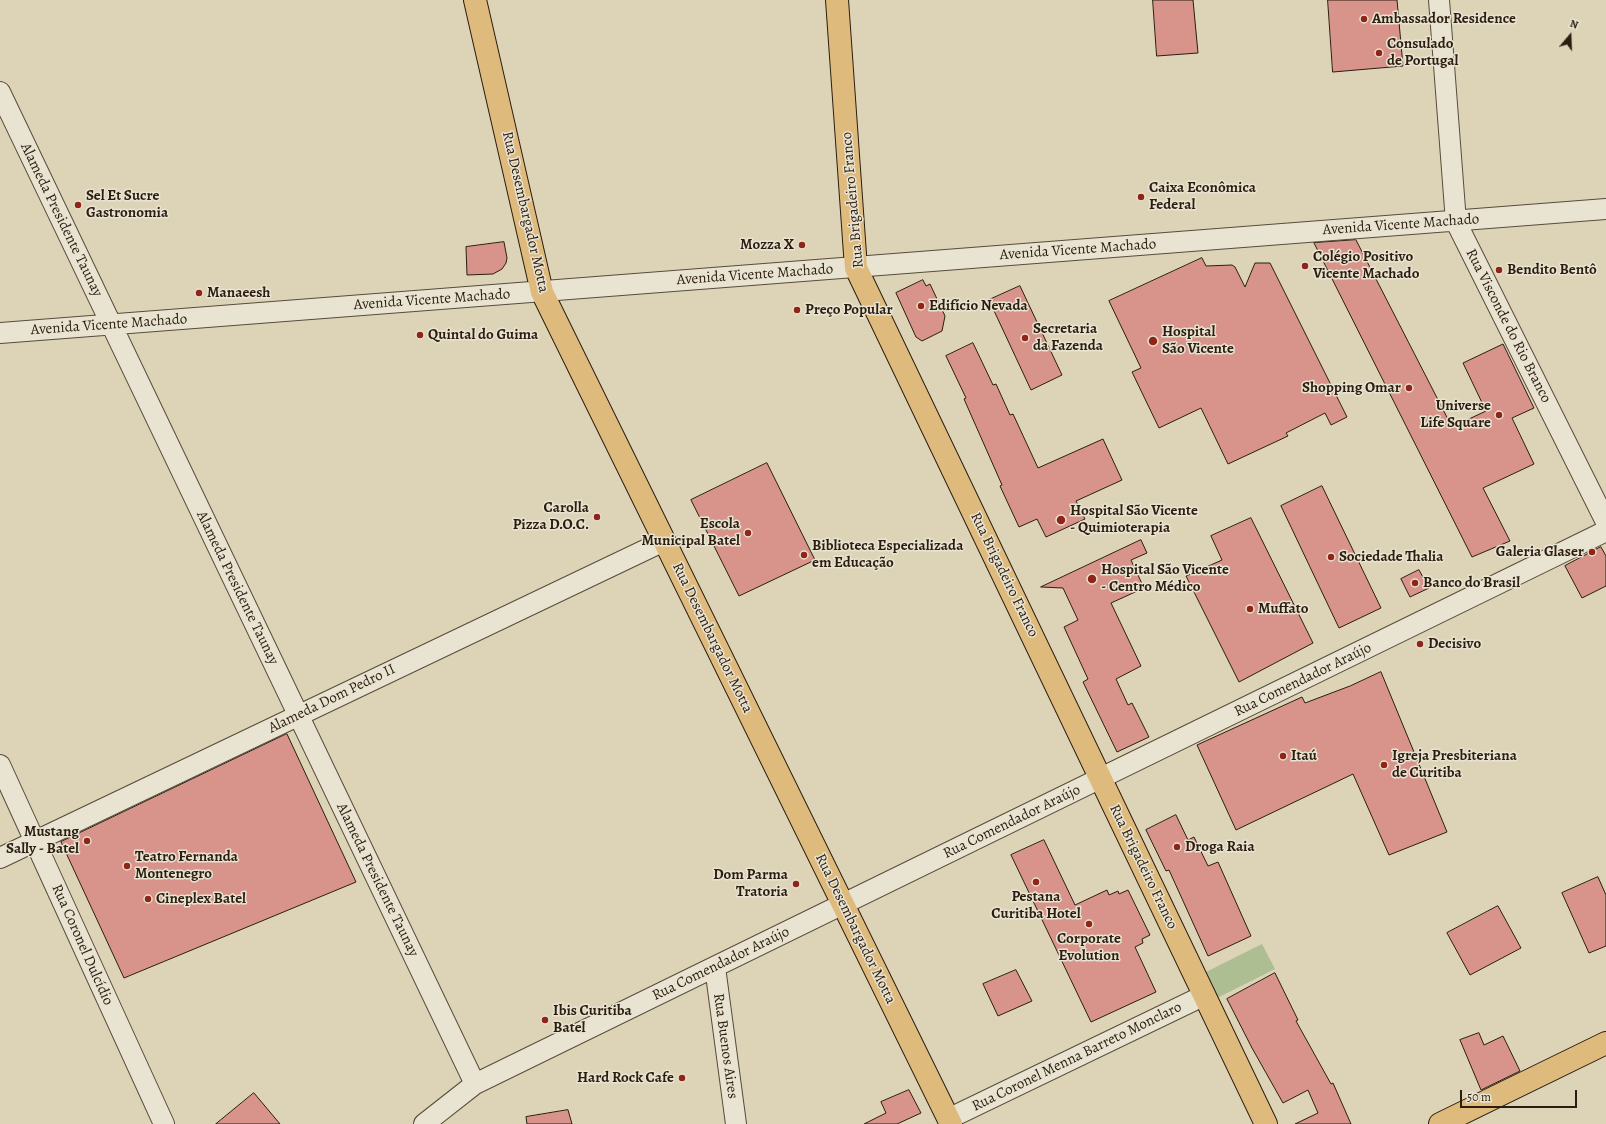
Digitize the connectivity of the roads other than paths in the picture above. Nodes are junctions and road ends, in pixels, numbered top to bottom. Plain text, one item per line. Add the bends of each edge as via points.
1 (476, 0) edge
2 (837, 0) edge
3 (1439, 0) edge
4 (0, 92) edge
5 (1606, 209) edge
6 (1456, 222) junction
7 (856, 268) junction
8 (542, 292) junction
9 (111, 324) junction
10 (0, 334) edge
11 (1606, 522) edge
12 (1606, 531) edge
13 (664, 541) junction
14 (298, 715) junction
15 (0, 765) edge
16 (1101, 778) junction
17 (35, 841) junction
18 (0, 858) edge
19 (843, 904) junction
20 (715, 967) junction
21 (1205, 995) junction
22 (1606, 1043) edge
23 (475, 1084) junction
24 (950, 1121) edge
25 (164, 1124) edge
26 (424, 1124) edge
27 (736, 1124) edge
28 (1266, 1124) edge
29 (1440, 1124) edge

1 - 8 main road, Rua Desembargador Motta
2 - 7 main road, Rua Brigadeiro Franco
3 - 6 street, Rua Visconde do Rio Branco
4 - 9 street, Alameda Presidente Taunay
5 - 6 street, Avenida Vicente Machado
6 - 7 street, Avenida Vicente Machado
6 - 11 street, Rua Visconde do Rio Branco
7 - 8 street, Avenida Vicente Machado
7 - 16 main road, Rua Brigadeiro Franco
8 - 9 street, Avenida Vicente Machado
8 - 13 main road, Rua Desembargador Motta
9 - 10 street, Avenida Vicente Machado
9 - 14 street, Alameda Presidente Taunay
12 - 16 street, Rua Comendador Araújo
13 - 14 street, Alameda Dom Pedro II
13 - 19 main road, Rua Desembargador Motta
14 - 17 street, Alameda Dom Pedro II
14 - 23 street, Alameda Presidente Taunay
15 - 17 street, Rua Coronel Dulcídio
16 - 19 street, Rua Comendador Araújo
16 - 21 main road, Rua Brigadeiro Franco
17 - 18 street, Alameda Dom Pedro II
17 - 25 street, Rua Coronel Dulcídio
19 - 20 street, Rua Comendador Araújo
19 - 24 main road, Rua Desembargador Motta
20 - 23 street, Rua Comendador Araújo
20 - 27 street, Rua Buenos Aires
21 - 24 street, Rua Coronel Menna Barreto Monclaro
21 - 28 main road, Rua Brigadeiro Franco
22 - 29 main road
23 - 26 street, Rua Comendador Araújo

